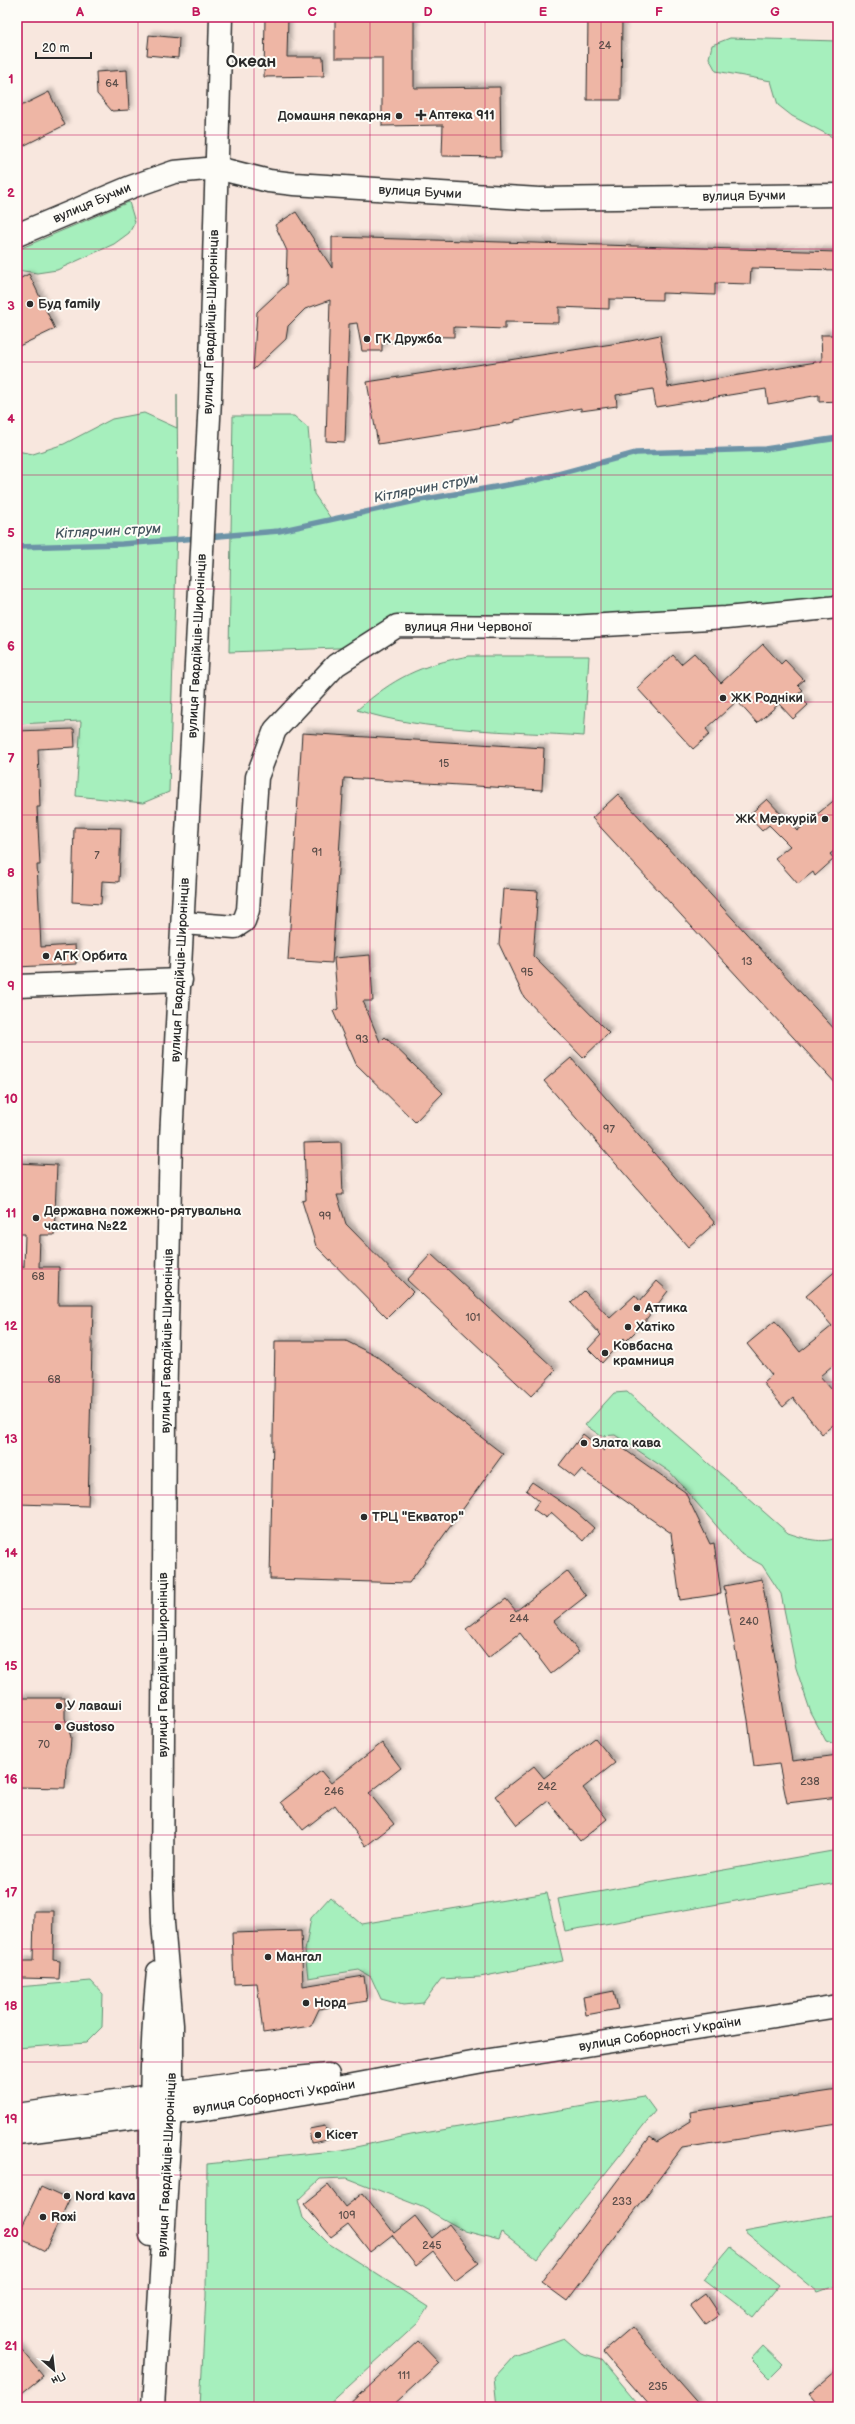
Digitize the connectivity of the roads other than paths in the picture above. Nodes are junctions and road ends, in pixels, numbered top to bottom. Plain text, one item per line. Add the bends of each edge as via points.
1 (221, 17) edge
2 (217, 168) junction
3 (838, 195) edge
4 (17, 235) edge
5 (838, 607) edge
6 (182, 923) junction
7 (181, 980) junction
8 (17, 986) edge
9 (838, 2006) edge
10 (161, 2105) junction
11 (17, 2115) edge
12 (17, 2133) edge
13 (152, 2407) edge

1 - 2 street, вулиця Гвардійців-Широнінців
2 - 3 street, вулиця Бучми via 269,181 294,184 539,199
2 - 4 street, вулиця Бучми via 174,172 131,187
2 - 6 street, вулиця Гвардійців-Широнінців via 210,398
5 - 6 street, вулиця Яни Червоної via 726,618 570,627 397,626 336,665 275,730 257,777 248,910 244,921 235,927
6 - 7 street, вулиця Гвардійців-Широнінців
7 - 8 street
7 - 10 street, вулиця Гвардійців-Широнінців via 171,1138 165,1413 163,1923 152,2027
9 - 10 street, вулиця Соборності України via 483,2061 348,2086
10 - 11 street, вулиця Соборності України
10 - 12 street, вулиця Соборності України
10 - 13 street, вулиця Гвардійців-Широнінців

